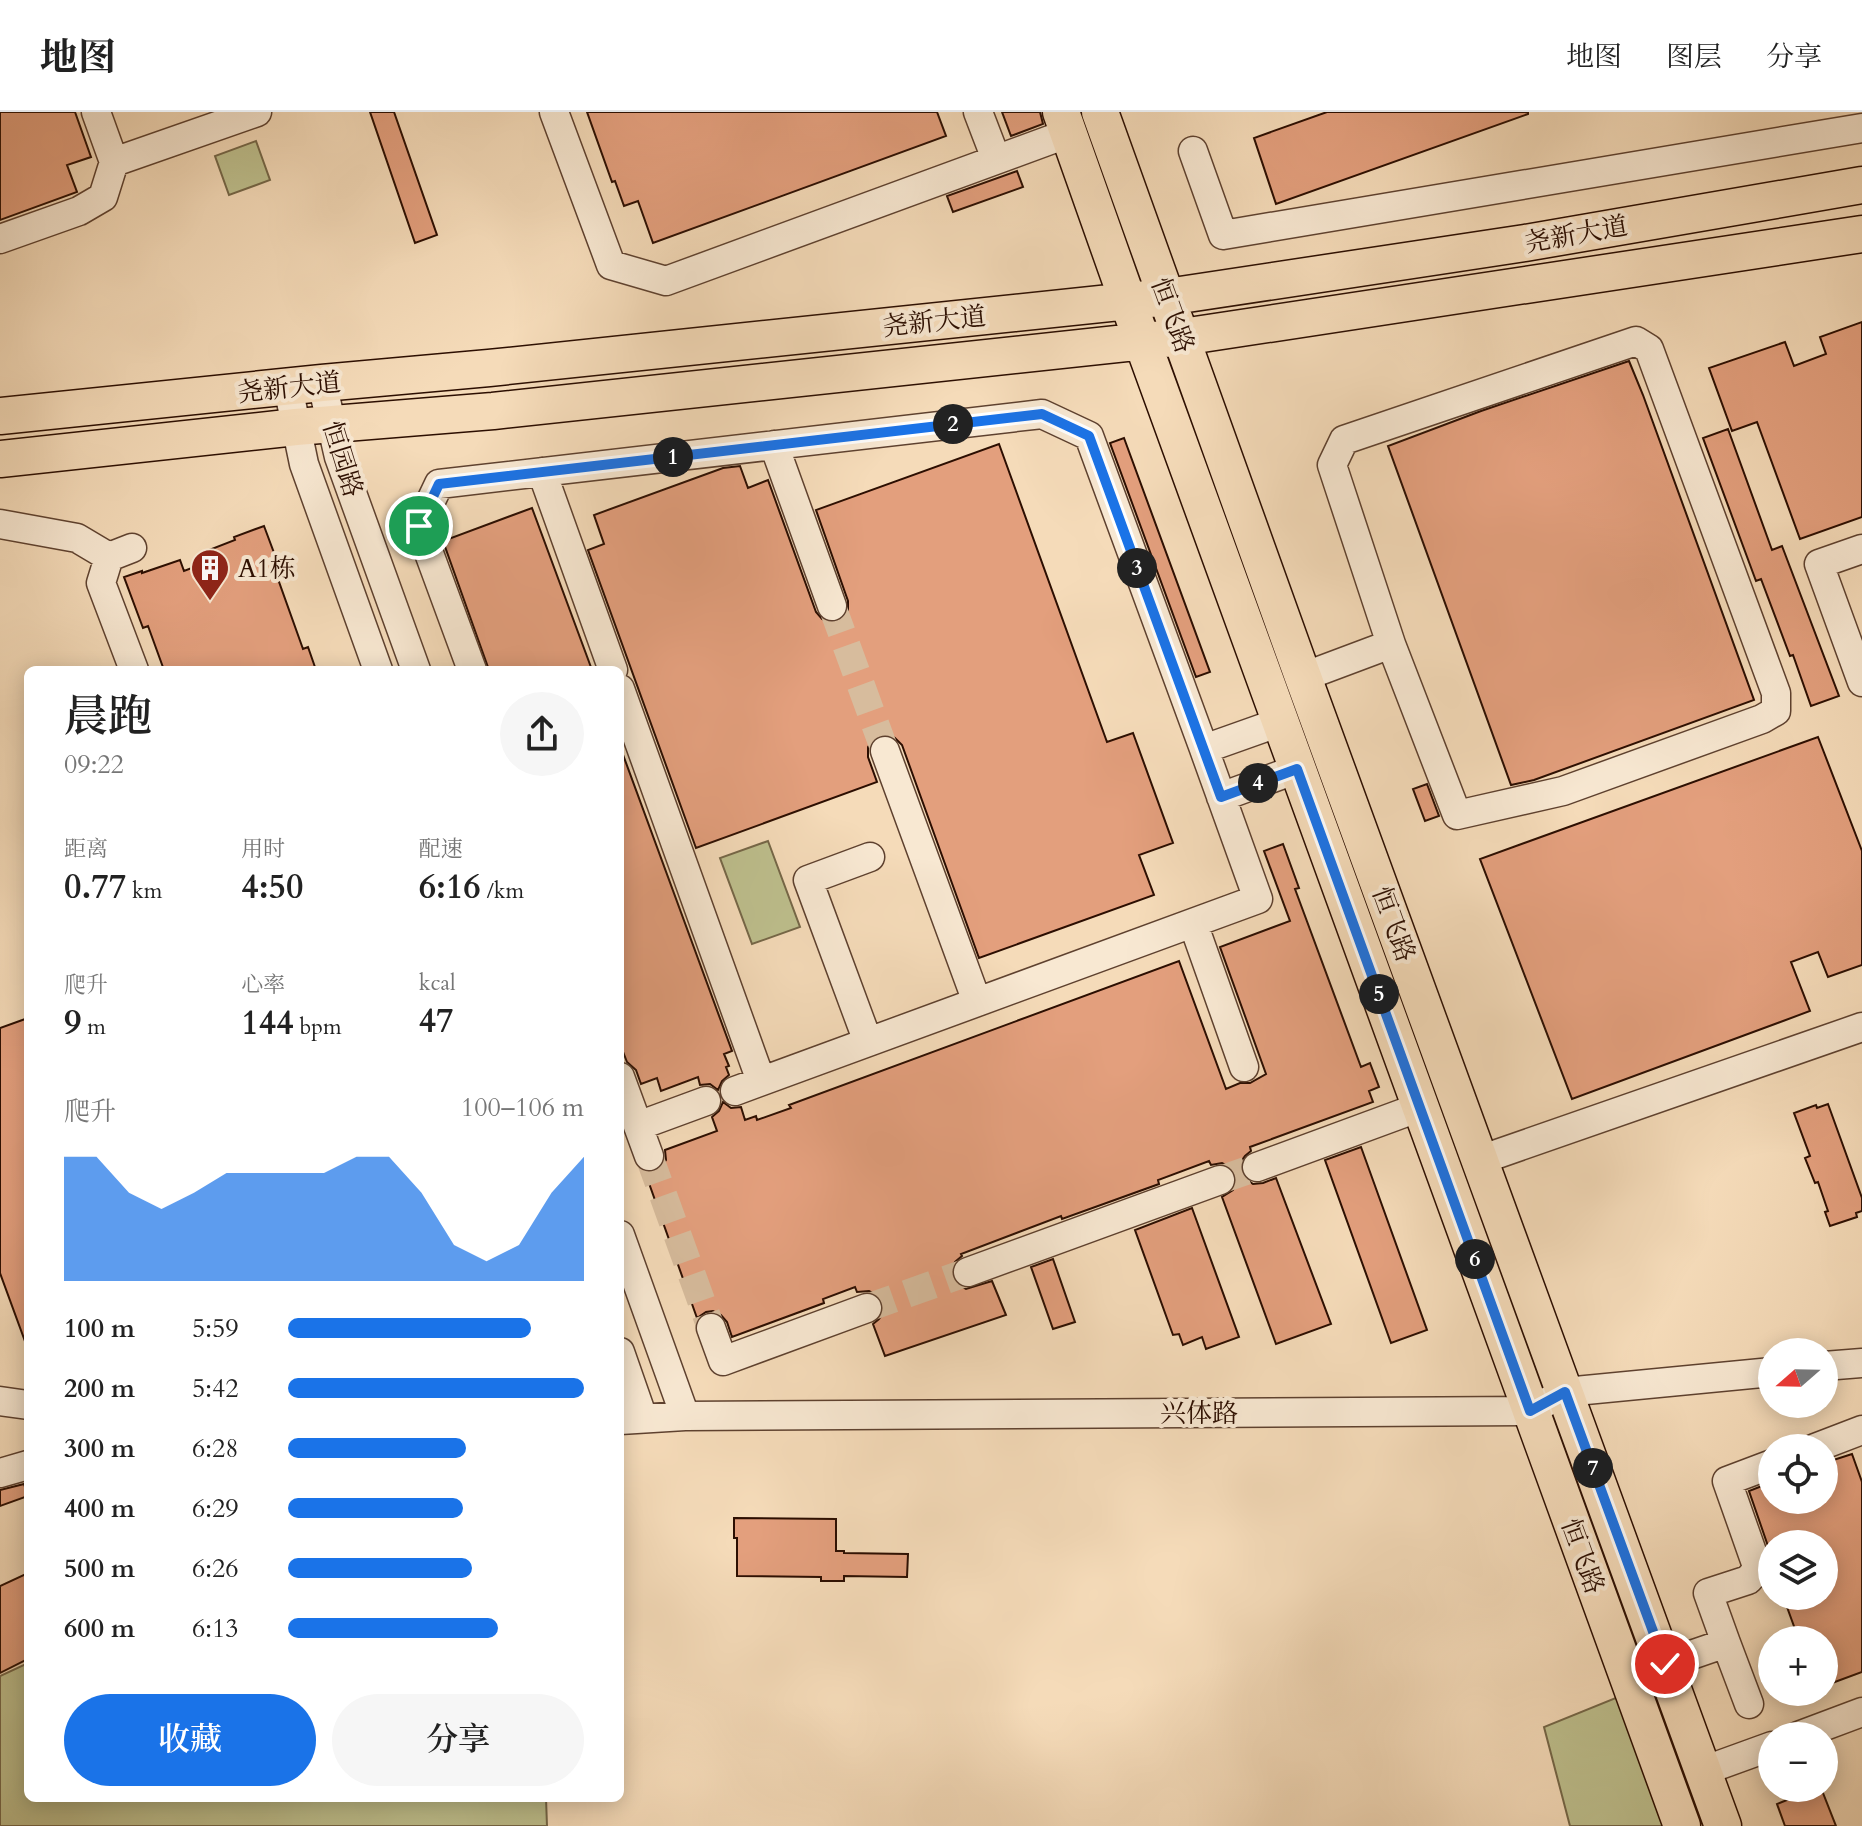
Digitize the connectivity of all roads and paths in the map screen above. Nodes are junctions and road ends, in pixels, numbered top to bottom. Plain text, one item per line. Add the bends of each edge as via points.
1 (96, 112) edge
2 (257, 112) edge
3 (554, 112) edge
4 (978, 112) edge
5 (1100, 112) edge
6 (1065, 122) edge
7 (1862, 128) edge
8 (1193, 151) dead end
9 (996, 159) junction
10 (114, 162) junction
11 (1862, 185) edge
12 (1862, 234) edge
13 (0, 239) edge
14 (1167, 297) junction
15 (1129, 301) junction
16 (1182, 337) junction
17 (1142, 341) junction
18 (305, 385) junction
19 (0, 416) edge
20 (314, 426) junction
21 (774, 445) junction
22 (0, 459) edge
23 (542, 472) junction
24 (0, 524) edge
25 (1862, 549) edge
26 (832, 606) tunnel mouth
27 (1391, 644) junction
28 (132, 666) edge
29 (377, 666) edge
30 (415, 666) edge
31 (471, 666) edge
32 (612, 666) edge
33 (1303, 677) junction
34 (1862, 682) edge
35 (624, 700) edge
36 (1280, 722) junction
37 (1204, 749) junction
38 (885, 751) tunnel mouth
39 (1297, 769) junction
40 (1221, 797) junction
41 (870, 857) dead end
42 (1193, 923) junction
43 (977, 1002) junction
44 (1862, 1027) edge
45 (868, 1042) junction
46 (1244, 1067) dead end
47 (761, 1081) junction
48 (624, 1088) edge
49 (735, 1091) dead end
50 (706, 1101) dead end
51 (1420, 1107) junction
52 (638, 1126) junction
53 (649, 1156) tunnel mouth
54 (1480, 1160) junction
55 (1257, 1167) tunnel mouth
56 (1220, 1180) tunnel mouth
57 (624, 1246) edge
58 (968, 1272) tunnel mouth
59 (867, 1308) tunnel mouth
60 (711, 1328) tunnel mouth
61 (1862, 1363) edge
62 (1838, 1365) edge
63 (1758, 1373) edge
64 (624, 1374) edge
65 (1565, 1392) junction
66 (0, 1401) edge
67 (24, 1404) edge
68 (1530, 1411) junction
69 (685, 1416) junction
70 (632, 1419) edge
71 (1862, 1430) edge
72 (1838, 1439) edge
73 (24, 1466) edge
74 (1758, 1469) edge
75 (0, 1473) edge
76 (1726, 1643) junction
77 (1665, 1664) junction
78 (1749, 1704) dead end
79 (1862, 1712) edge
80 (1835, 1722) edge
81 (1758, 1751) edge
82 (1703, 1771) junction
83 (1682, 1826) edge
84 (1723, 1826) edge

1 - 10 street
2 - 10 street
3 - 9 street via 611,265 666,281
4 - 9 street
5 - 14 main road, 恒飞路
6 - 9 street
6 - 15 main road, 恒飞路
7 - 8 street via 1223,235
10 - 13 street via 103,197
11 - 14 main road, 尧新大道
12 - 16 main road, 尧新大道
14 - 15 main road, 尧新大道
14 - 16 main road, 恒飞路
15 - 17 main road, 恒飞路
15 - 18 main road, 尧新大道
16 - 17 main road, 尧新大道
16 - 33 main road, 恒飞路
17 - 20 main road, 尧新大道
17 - 36 main road, 恒飞路
18 - 19 main road, 尧新大道
18 - 20 street, 恒园路
20 - 22 main road, 尧新大道
20 - 29 street, 恒园路 via 304,464
20 - 30 street, 恒园路 via 339,457
21 - 23 street
21 - 26 street
21 - 37 street via 1042,414 1089,436
23 - 31 street via 439,484 419,526
23 - 32 street
24 - 28 street via 77,538 120,553 101,583
25 - 34 street via 1819,564
27 - 27 street via 1332,465 1344,440 1636,341 1649,349 1776,693 1776,711 1563,791 1457,815
27 - 33 street
33 - 54 main road, 恒飞路
35 - 47 street
36 - 37 street
36 - 39 main road, 恒飞路
37 - 40 street
38 - 43 street
39 - 40 street
39 - 51 main road, 恒飞路
40 - 42 street via 1258,899
41 - 45 street via 808,880
42 - 43 street
42 - 46 street
43 - 45 street
44 - 54 street
45 - 47 street
47 - 49 street
48 - 52 street
50 - 52 street
51 - 55 street
51 - 68 main road, 恒飞路
52 - 53 street
54 - 65 main road, 恒飞路
56 - 58 street
57 - 69 street
59 - 60 street via 723,1361
61 - 62 street
63 - 65 street, 兴体路
64 - 70 street
65 - 68 street, 兴体路
65 - 77 main road, 恒飞路
66 - 67 street
68 - 69 street, 兴体路
68 - 83 main road, 恒飞路
69 - 70 street, 兴体路
71 - 72 street
73 - 75 street
74 - 76 street via 1727,1481 1758,1569 1748,1580 1708,1593
76 - 77 street
76 - 78 street
77 - 82 main road, 恒飞路
79 - 80 street
81 - 82 street
82 - 84 main road, 恒飞路

